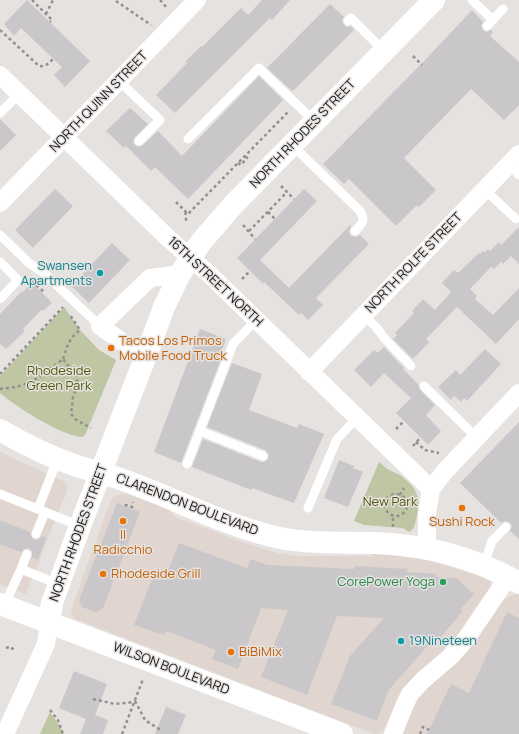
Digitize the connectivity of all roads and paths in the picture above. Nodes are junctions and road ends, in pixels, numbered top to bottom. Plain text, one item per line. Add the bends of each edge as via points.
1 (32, 0) edge
2 (38, 0) edge
3 (53, 0) edge
4 (197, 0) edge
5 (434, 0) edge
6 (472, 0) edge
7 (116, 1) dead end
8 (37, 5) junction
9 (503, 9) dead end
10 (46, 14) junction
11 (348, 21) dead end
12 (50, 22) dead end
13 (0, 30) edge
14 (164, 34) junction
15 (384, 51) junction
16 (413, 56) dead end
17 (53, 59) dead end
18 (422, 65) dead end
19 (0, 75) edge
20 (119, 81) junction
21 (19, 94) junction
22 (288, 112) dead end
23 (0, 113) edge
24 (315, 122) junction
25 (64, 138) junction
26 (188, 139) dead end
27 (138, 141) dead end
28 (292, 145) junction
29 (245, 156) junction
30 (238, 163) junction
31 (516, 164) edge
32 (281, 186) dead end
33 (485, 190) junction
34 (287, 192) junction
35 (294, 199) dead end
36 (176, 202) dead end
37 (0, 203) edge
38 (186, 212) junction
39 (268, 212) junction
40 (275, 219) dead end
41 (516, 219) dead end
42 (187, 223) dead end
43 (243, 225) dead end
44 (248, 231) junction
45 (355, 231) dead end
46 (0, 235) edge
47 (255, 238) dead end
48 (0, 262) edge
49 (185, 266) junction
50 (250, 271) dead end
51 (242, 279) dead end
52 (0, 299) edge
53 (363, 315) junction
54 (256, 320) junction
55 (100, 326) junction
56 (146, 355) junction
57 (63, 359) junction
58 (411, 366) dead end
59 (309, 372) junction
60 (0, 374) edge
61 (424, 386) dead end
62 (0, 389) edge
63 (519, 393) edge
64 (356, 418) junction
65 (404, 421) dead end
66 (91, 428) dead end
67 (396, 429) dead end
68 (0, 430) edge
69 (200, 431) junction
70 (476, 437) junction
71 (420, 438) dead end
72 (416, 442) junction
73 (413, 446) dead end
74 (439, 453) dead end
75 (263, 456) dead end
76 (58, 458) junction
77 (188, 464) dead end
78 (100, 473) junction
79 (404, 488) dead end
80 (431, 489) junction
81 (0, 494) edge
82 (400, 495) junction
83 (134, 501) dead end
84 (125, 506) dead end
85 (308, 508) dead end
86 (41, 510) junction
87 (393, 515) junction
88 (80, 526) junction
89 (506, 527) dead end
90 (393, 528) dead end
91 (36, 534) dead end
92 (427, 548) junction
93 (27, 554) dead end
94 (484, 565) junction
95 (21, 569) junction
96 (514, 580) edge
97 (58, 584) junction
98 (2, 605) edge
99 (49, 622) junction
100 (9, 647) dead end
101 (16, 650) dead end
102 (143, 679) dead end
103 (93, 699) dead end
104 (135, 702) junction
105 (50, 710) dead end
106 (429, 730) dead end
107 (162, 731) dead end
108 (122, 733) edge
109 (5, 734) edge
110 (63, 734) edge
111 (342, 734) edge
112 (392, 734) edge
113 (420, 734) edge

1 - 8 path
2 - 8 path
3 - 10 path
4 - 14 street, NORTH QUINN STREET
5 - 15 main road, NORTH RHODES STREET
6 - 9 lane via 490,23
7 - 14 path
8 - 10 path
10 - 12 path via 52,20
11 - 15 lane via 351,18
13 - 17 path via 39,66 47,65
14 - 20 street, NORTH QUINN STREET
15 - 24 main road, NORTH RHODES STREET
16 - 18 path
19 - 21 street, 16TH STREET NORTH
20 - 25 street, NORTH QUINN STREET
20 - 27 lane via 160,120
21 - 23 lane
21 - 25 street, 16TH STREET NORTH
22 - 29 path
24 - 26 lane via 259,68
24 - 28 main road, NORTH RHODES STREET
25 - 37 street, NORTH QUINN STREET
25 - 49 street, 16TH STREET NORTH via 169,239
28 - 45 lane via 363,216 362,223
28 - 49 main road, NORTH RHODES STREET via 221,219
29 - 30 path
29 - 30 path via 245,163
30 - 38 path via 188,214
31 - 33 street, NORTH ROLFE STREET
32 - 34 path
33 - 41 lane
33 - 53 street, NORTH ROLFE STREET
34 - 35 path
34 - 39 path
36 - 38 path
38 - 42 path via 184,215
39 - 40 path
39 - 44 path
43 - 44 path
44 - 47 path
46 - 55 lane via 29,263 46,274
48 - 52 lane via 18,280
49 - 54 street, 16TH STREET NORTH via 209,274
49 - 55 street via 150,278
49 - 56 main road, NORTH RHODES STREET via 164,307
50 - 51 path
53 - 58 lane
53 - 59 street, NORTH ROLFE STREET
54 - 59 street, 16TH STREET NORTH
54 - 69 lane via 233,344
55 - 56 street
56 - 78 main road, NORTH RHODES STREET
57 - 60 path via 69,341 80,330 64,307
57 - 62 path via 30,382
57 - 66 path via 75,375 78,384 71,414 77,421
59 - 64 street, 16TH STREET NORTH
61 - 70 lane
63 - 70 street
64 - 80 street, 16TH STREET NORTH
64 - 85 lane via 337,439
65 - 67 path
68 - 76 main road, CLARENDON BOULEVARD
69 - 75 lane
69 - 77 lane
70 - 80 street
71 - 72 path
72 - 73 path
72 - 74 path via 424,450
76 - 78 main road, CLARENDON BOULEVARD
76 - 86 lane
78 - 88 main road, NORTH RHODES STREET
78 - 92 main road, CLARENDON BOULEVARD via 231,523 286,539
79 - 82 path
80 - 92 street via 427,514
81 - 86 lane
82 - 87 path via 406,500 407,508 401,514
82 - 87 path via 393,494 387,500 386,509
83 - 84 path via 132,507 126,504
86 - 88 lane
86 - 91 lane
87 - 90 path
88 - 97 main road, NORTH RHODES STREET
89 - 94 lane via 492,541
92 - 94 main road, CLARENDON BOULEVARD
93 - 95 lane
94 - 96 main road, CLARENDON BOULEVARD
95 - 97 lane
95 - 98 lane
96 - 112 street via 466,640 410,694
97 - 99 main road, NORTH RHODES STREET
98 - 99 main road, WILSON BOULEVARD
99 - 109 street, NORTH RHODES STREET via 46,644
99 - 111 main road, WILSON BOULEVARD
100 - 101 path
102 - 104 path
103 - 104 path via 115,704
104 - 107 path via 145,720
104 - 108 path
105 - 110 path via 58,720
106 - 113 path via 423,727

